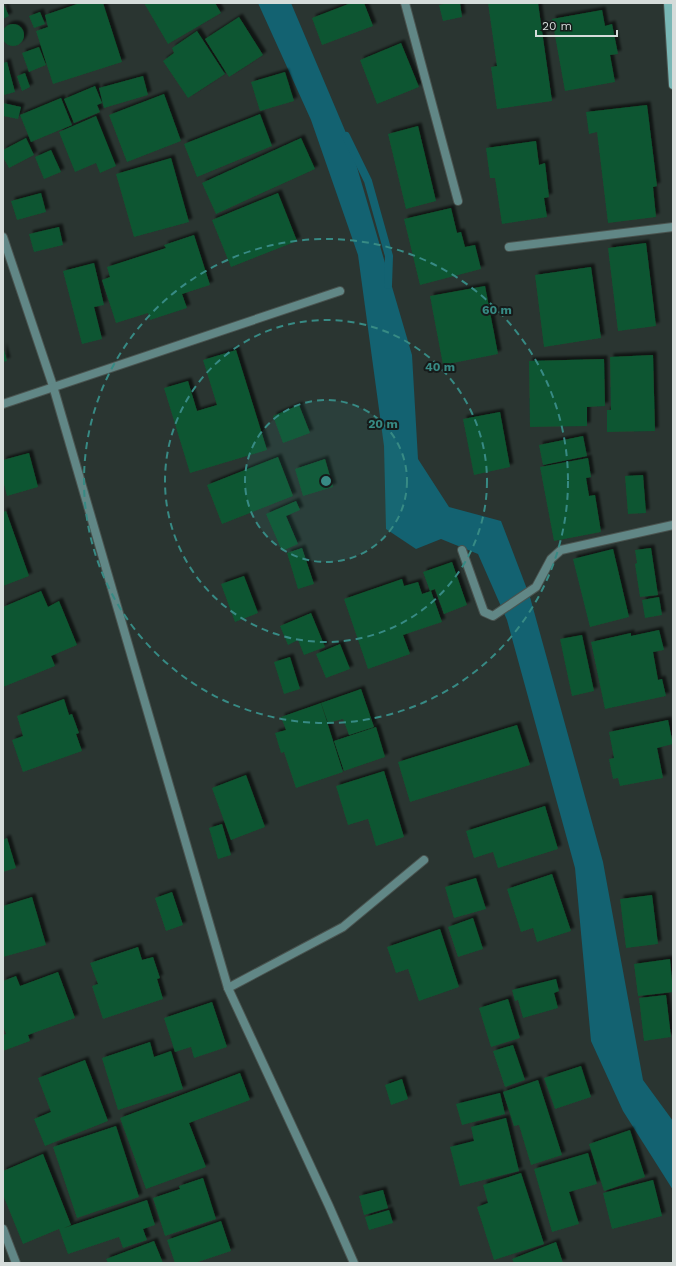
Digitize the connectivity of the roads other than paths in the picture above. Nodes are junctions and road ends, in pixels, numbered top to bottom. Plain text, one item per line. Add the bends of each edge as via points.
1 (405, 3) edge
2 (668, 3) edge
3 (673, 85) edge
4 (458, 201) dead end
5 (673, 227) edge
6 (3, 237) edge
7 (509, 247) dead end
8 (340, 291) dead end
9 (53, 386) junction
10 (3, 404) edge
11 (673, 526) edge
12 (462, 550) dead end
13 (424, 860) dead end
14 (228, 988) junction
15 (3, 1229) edge
16 (16, 1263) edge
17 (354, 1263) edge

1 - 4 street
2 - 3 street
5 - 7 street
6 - 9 street
8 - 9 street
9 - 10 street
9 - 14 street
11 - 12 street via 561,550 551,559 536,587 493,616 484,612
13 - 14 street via 343,928
14 - 17 street
15 - 16 street

